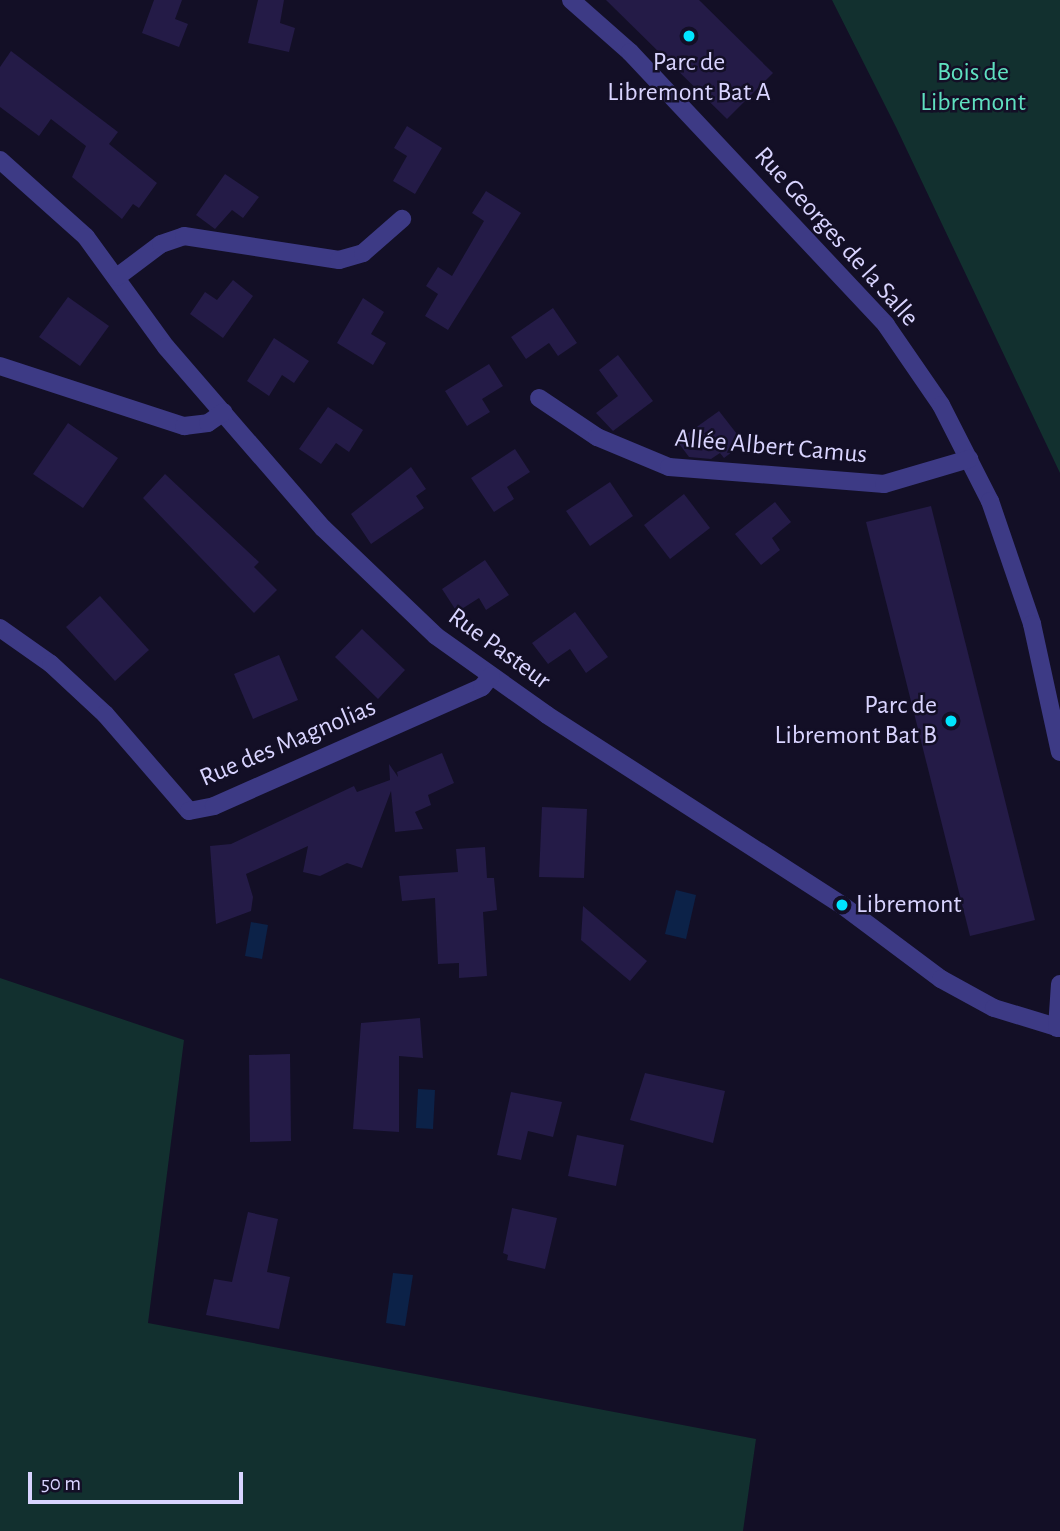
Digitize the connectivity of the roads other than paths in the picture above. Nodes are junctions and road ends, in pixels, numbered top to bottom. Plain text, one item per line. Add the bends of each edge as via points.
1 (570, 0) edge
2 (0, 160) edge
3 (402, 219) dead end
4 (117, 277) junction
5 (0, 366) edge
6 (539, 398) dead end
7 (224, 412) junction
8 (969, 459) junction
9 (0, 628) edge
10 (491, 676) junction
11 (1060, 752) edge
12 (1060, 984) edge
13 (1059, 1028) edge

1 - 8 street, Rue Georges de la Salle via 630,52 886,325 941,405
2 - 4 street, Rue Pasteur via 86,237
3 - 4 street via 363,253 339,260 184,236 161,244
4 - 7 street, Rue Pasteur via 166,347
5 - 7 street via 184,426 208,424
6 - 8 street, Allée Albert Camus via 597,437 669,467 884,484
7 - 10 street, Rue Pasteur via 323,528 400,607
8 - 11 street, Rue Georges de la Salle via 990,501 1032,624
9 - 10 street, Rue des Magnolias via 51,664 106,714 190,811 214,806 482,687
10 - 13 street, Rue Pasteur via 842,905 941,979 994,1008
12 - 13 street

